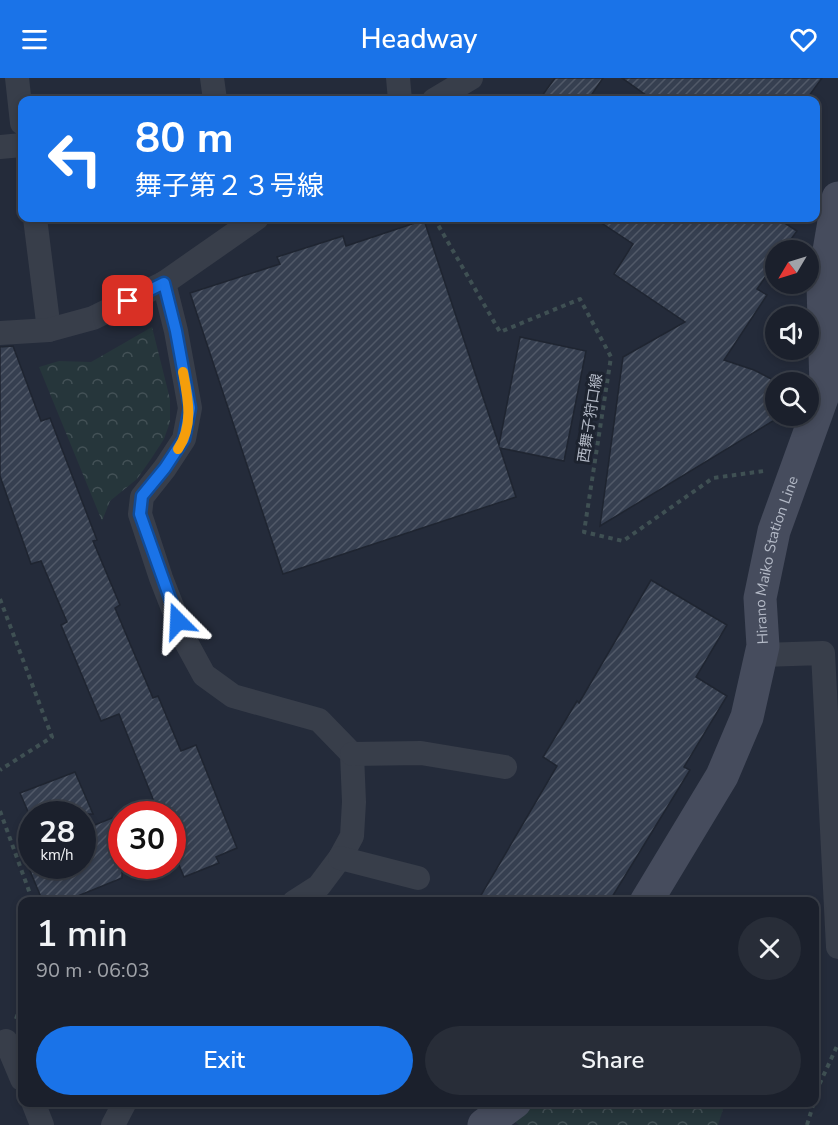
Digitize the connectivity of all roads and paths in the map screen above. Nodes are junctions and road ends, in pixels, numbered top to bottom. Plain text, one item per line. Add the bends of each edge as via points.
1 (17, 78) edge
2 (212, 78) edge
3 (398, 78) edge
4 (471, 78) edge
5 (19, 96) edge
6 (214, 96) edge
7 (400, 96) edge
8 (441, 96) edge
9 (18, 145) edge
10 (0, 147) edge
11 (838, 198) edge
12 (36, 222) edge
13 (436, 222) edge
14 (236, 224) edge
15 (164, 283) junction
16 (830, 290) edge
17 (49, 330) junction
18 (0, 333) edge
19 (798, 466) junction
20 (0, 599) edge
21 (761, 656) junction
22 (352, 754) junction
23 (505, 767) dead end
24 (0, 770) edge
25 (0, 811) edge
26 (340, 858) junction
27 (418, 878) dead end
28 (31, 897) edge
29 (302, 897) edge
30 (649, 897) edge
31 (838, 947) edge
32 (6, 1041) dead end
33 (838, 1044) edge
34 (18, 1070) edge
35 (819, 1086) edge
36 (35, 1107) edge
37 (123, 1107) edge
38 (508, 1107) edge
39 (812, 1107) edge
40 (42, 1125) edge
41 (113, 1125) edge
42 (484, 1125) edge
43 (807, 1125) edge

1 - 5 street
2 - 6 street
3 - 7 street
4 - 8 street
9 - 10 street
11 - 16 main road, Hirano Maiko Station Line
12 - 17 street
13 - 19 path, 西舞子狩口線 via 500,332 580,299 611,357 584,532 623,541 713,478
14 - 15 street
15 - 17 street via 93,318
15 - 22 street via 190,408 184,439 142,496 140,514 186,642 204,675 233,696 319,720
16 - 19 main road, Hirano Maiko Station Line via 826,387
17 - 18 street
19 - 21 main road, Hirano Maiko Station Line via 774,531 760,598
20 - 24 path via 52,737
21 - 30 main road, Hirano Maiko Station Line via 747,717 722,776
21 - 31 street via 823,653
22 - 23 street via 421,753
22 - 26 street via 352,836
25 - 28 path
26 - 27 street
26 - 29 street via 319,886
32 - 34 street
33 - 35 path
36 - 40 street
37 - 41 street
38 - 42 main road
39 - 43 path

